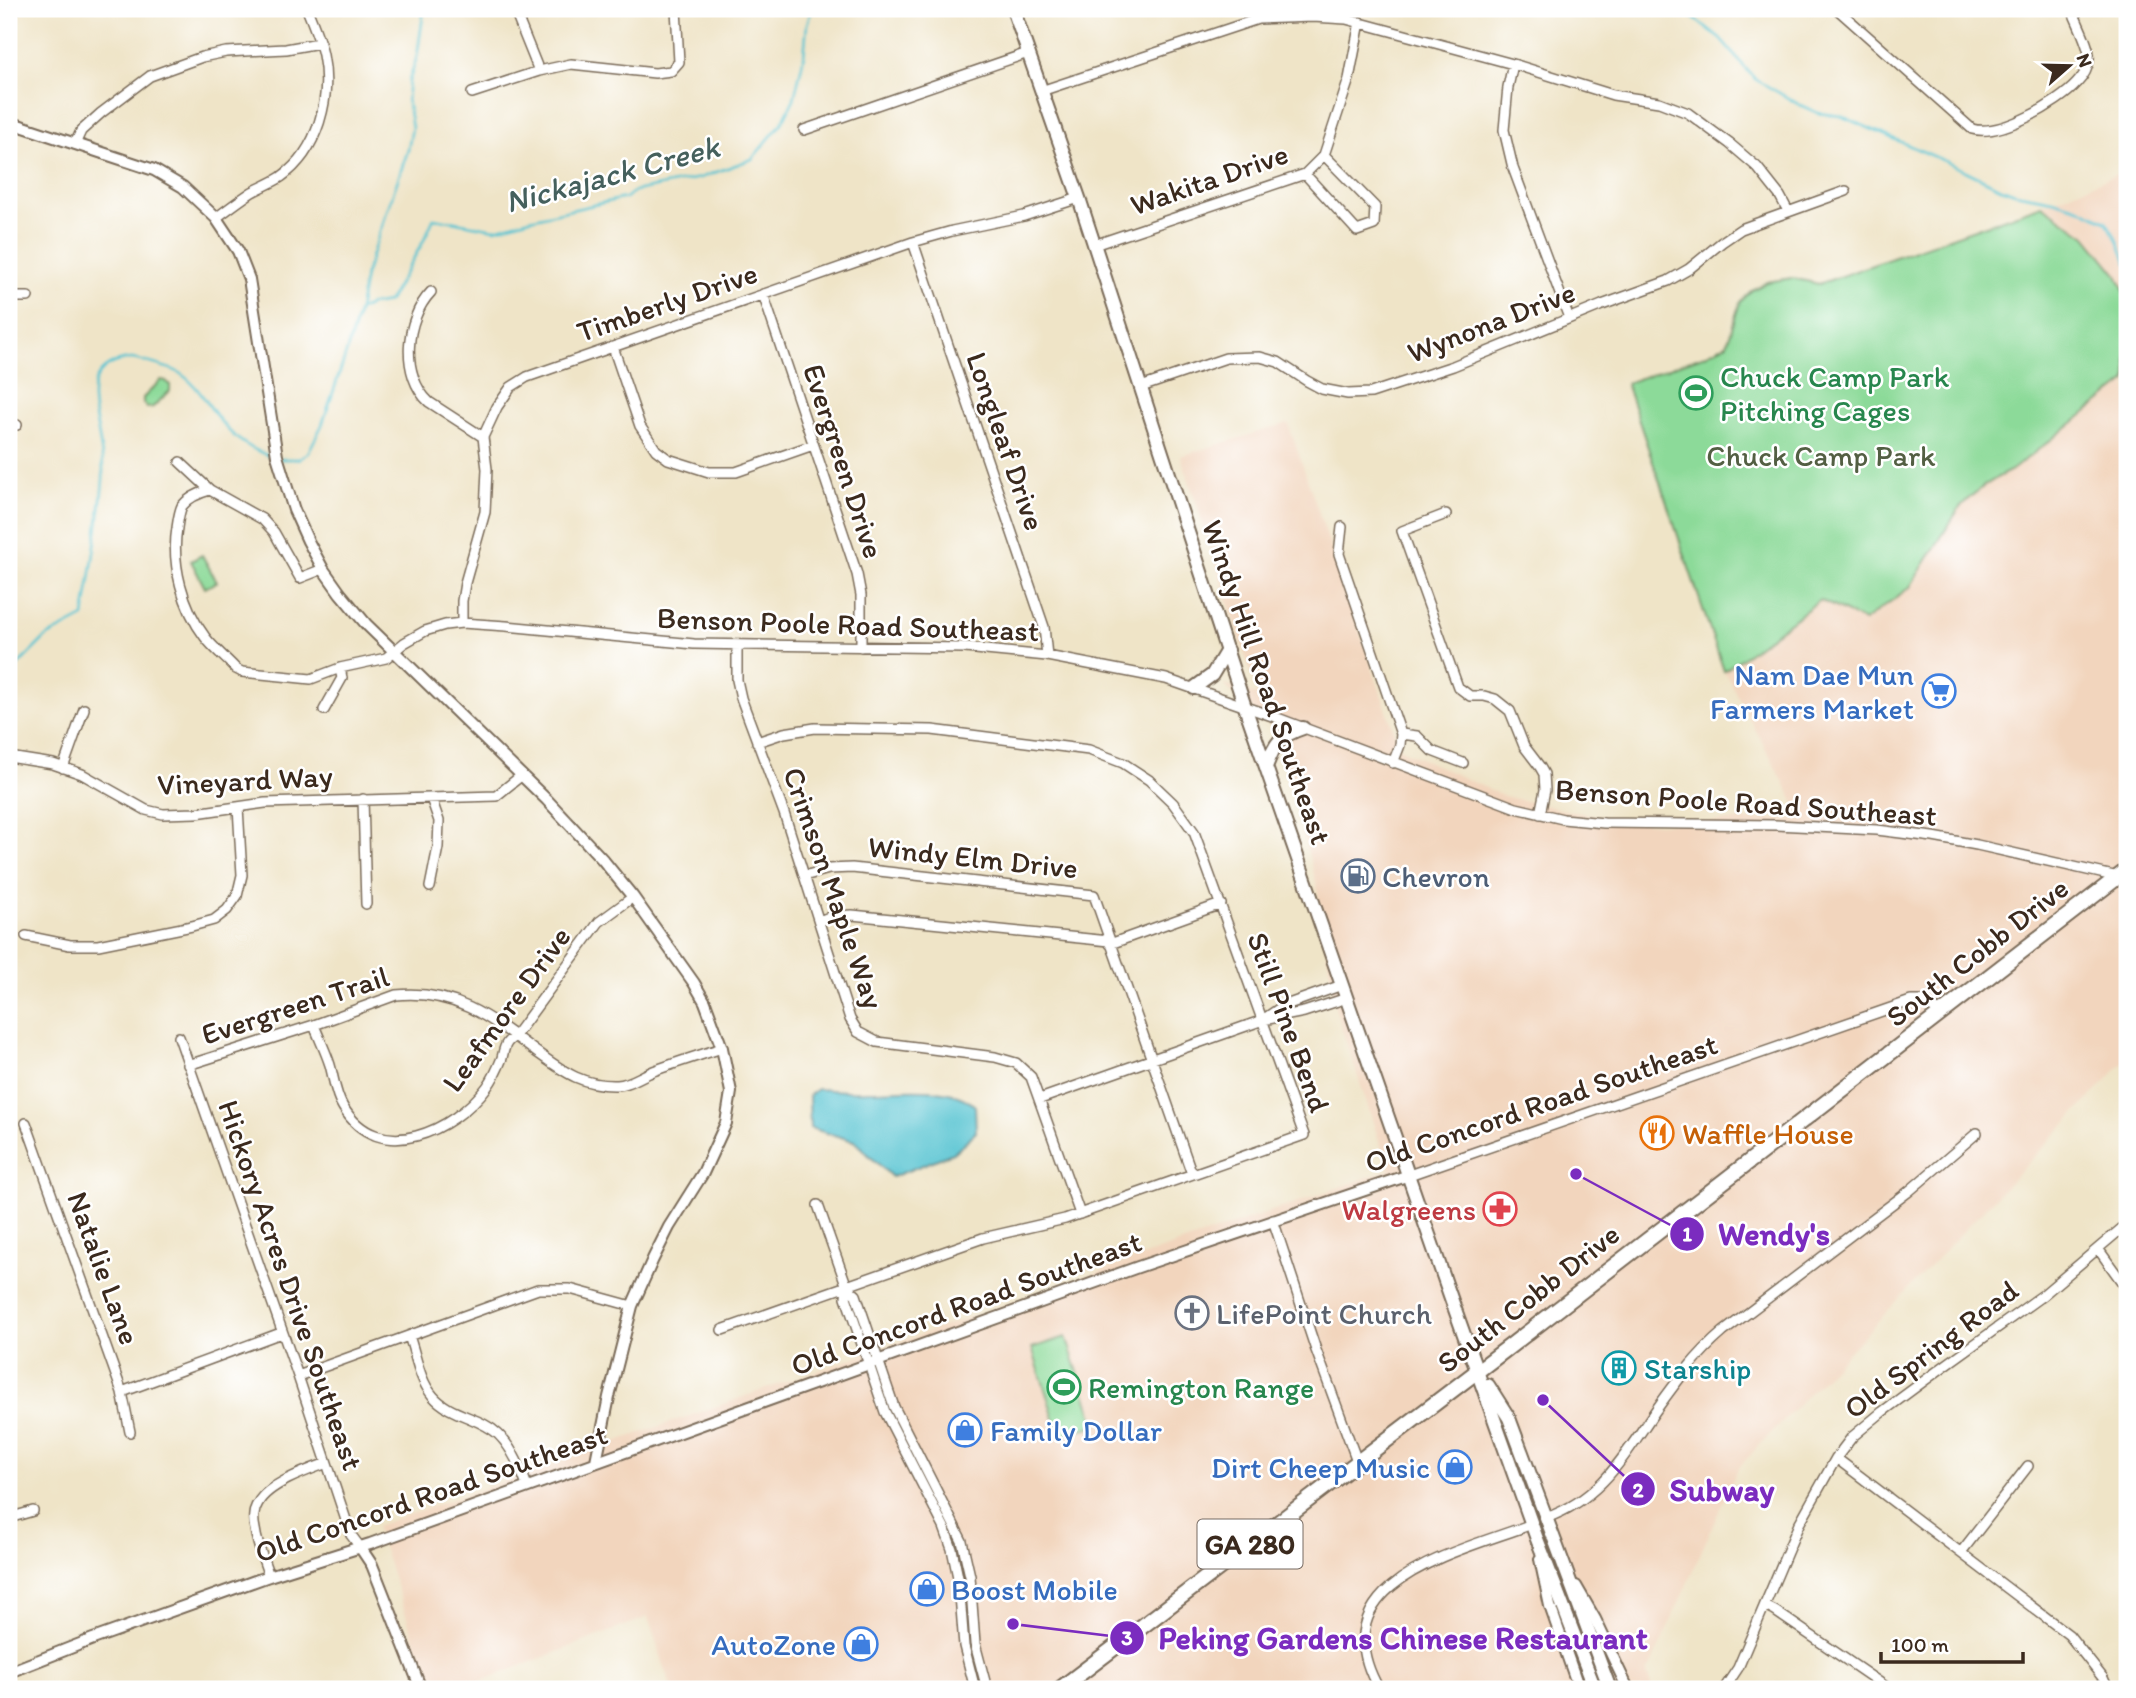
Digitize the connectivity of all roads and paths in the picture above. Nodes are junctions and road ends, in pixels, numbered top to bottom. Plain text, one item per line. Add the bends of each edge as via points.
1 (15, 9) edge
2 (307, 9) edge
3 (514, 9) edge
4 (676, 9) edge
5 (1013, 9) edge
6 (1837, 9) edge
7 (2072, 9) edge
8 (1849, 13) edge
9 (9, 19) edge
10 (1360, 22) junction
11 (319, 43) junction
12 (1028, 53) junction
13 (1513, 64) junction
14 (539, 71) junction
15 (1041, 91) junction
16 (472, 93) dead end
17 (9, 122) edge
18 (804, 131) dead end
19 (75, 144) junction
20 (1324, 155) junction
21 (1305, 174) junction
22 (1846, 191) dead end
23 (1079, 198) junction
24 (1788, 211) junction
25 (216, 218) junction
26 (913, 242) junction
27 (1094, 245) junction
28 (431, 292) dead end
29 (763, 294) junction
30 (9, 297) edge
31 (28, 297) dead end
32 (1569, 318) junction
33 (613, 346) junction
34 (1142, 387) junction
35 (483, 437) junction
36 (813, 445) junction
37 (180, 462) dead end
38 (210, 490) junction
39 (1447, 514) dead end
40 (1342, 527) dead end
41 (323, 569) junction
42 (462, 623) junction
43 (737, 645) junction
44 (861, 647) junction
45 (1227, 650) junction
46 (394, 652) junction
47 (1047, 656) junction
48 (340, 668) junction
49 (1194, 688) junction
50 (1245, 706) junction
51 (85, 709) dead end
52 (324, 710) dead end
53 (1303, 728) junction
54 (1401, 734) junction
55 (757, 742) junction
56 (9, 757) edge
57 (1393, 763) junction
58 (1463, 763) dead end
59 (1266, 766) junction
60 (64, 768) junction
61 (522, 775) junction
62 (431, 798) junction
63 (363, 799) junction
64 (238, 807) junction
65 (1540, 814) junction
66 (804, 876) junction
67 (2124, 876) edge
68 (430, 887) dead end
69 (633, 897) junction
70 (366, 904) dead end
71 (1221, 904) junction
72 (819, 921) junction
73 (26, 936) dead end
74 (1110, 943) junction
75 (1342, 985) junction
76 (1347, 998) junction
77 (1941, 1013) junction
78 (1263, 1020) junction
79 (314, 1025) junction
80 (515, 1036) junction
81 (179, 1037) dead end
82 (722, 1048) junction
83 (1151, 1059) junction
84 (188, 1065) junction
85 (1040, 1098) junction
86 (26, 1123) dead end
87 (1977, 1133) dead end
88 (1192, 1174) junction
89 (1409, 1175) junction
90 (818, 1205) dead end
91 (1080, 1214) junction
92 (1273, 1220) junction
93 (2127, 1224) edge
94 (2099, 1250) junction
95 (848, 1287) junction
96 (2127, 1289) edge
97 (632, 1306) junction
98 (722, 1330) dead end
99 (282, 1333) junction
100 (409, 1336) junction
101 (873, 1363) junction
102 (1478, 1370) junction
103 (298, 1376) junction
104 (122, 1392) junction
105 (130, 1432) dead end
106 (1836, 1458) junction
107 (596, 1461) junction
108 (1357, 1461) junction
109 (327, 1463) junction
110 (2028, 1466) dead end
111 (527, 1486) junction
112 (33, 1511) dead end
113 (9, 1518) edge
114 (1546, 1518) junction
115 (1532, 1524) junction
116 (1537, 1539) junction
117 (360, 1547) junction
118 (1962, 1551) junction
119 (1567, 1573) junction
120 (270, 1576) junction
121 (1765, 1606) junction
122 (9, 1672) edge
123 (421, 1689) edge
124 (975, 1689) edge
125 (987, 1689) edge
126 (1060, 1689) edge
127 (1379, 1689) edge
128 (1579, 1689) edge
129 (1595, 1689) edge
130 (1610, 1689) edge
131 (1628, 1689) edge
132 (1724, 1689) edge
133 (1889, 1689) edge
134 (2108, 1689) edge

1 - 9 street
2 - 11 street
3 - 14 street
4 - 14 street via 679,62 671,71 577,63
5 - 12 main road, Windy Hill Road Southeast
6 - 8 street
7 - 8 street via 2090,55 2086,72 2055,101 2014,123 1980,132 1945,106
10 - 13 street
10 - 15 street via 1313,17 1258,19
10 - 20 street, Wakita Drive via 1349,79
11 - 19 street via 226,52 150,76 81,131
11 - 25 street via 326,78 324,103 308,149 282,176
12 - 15 main road, Windy Hill Road Southeast
12 - 18 street
13 - 24 street via 1688,113 1757,167
13 - 32 street via 1504,130 1513,168
14 - 16 street
15 - 23 main road, Windy Hill Road Southeast
17 - 19 street
19 - 25 street via 169,177
20 - 21 street, Wakita Drive
20 - 21 street via 1375,207 1374,225 1357,231
21 - 27 street, Wakita Drive
22 - 24 street, Wynona Drive
23 - 26 street, Timberly Drive
23 - 27 main road, Windy Hill Road Southeast
24 - 32 street, Wynona Drive via 1741,229 1668,281
25 - 41 street via 238,251 249,279 282,478
26 - 29 street, Timberly Drive
26 - 47 street, Longleaf Drive via 1040,614
27 - 34 main road, Windy Hill Road Southeast
28 - 35 street via 414,323 410,362 415,383 429,402
29 - 33 street, Timberly Drive
29 - 36 street, Evergreen Drive
30 - 31 street
32 - 34 street, Wynona Drive via 1453,366 1371,393 1322,389 1278,362 1260,357 1226,358
33 - 35 street, Timberly Drive via 518,382 504,396
33 - 36 street via 640,426 668,459 722,473
34 - 45 main road, Windy Hill Road Southeast
35 - 42 street via 485,512 465,583
36 - 44 street, Evergreen Drive via 857,574
37 - 38 street
38 - 41 street via 262,519 300,578
38 - 48 street, Benson Poole Road Southeast via 197,493 182,507 175,537 181,585 205,637 242,672 311,679
39 - 65 street via 1402,531 1458,687 1470,696 1489,697 1507,708 1524,746 1542,771 1545,790
40 - 54 street via 1339,554
41 - 46 street via 352,609
42 - 43 street, Benson Poole Road Southeast
42 - 46 street, Benson Poole Road Southeast via 425,631
43 - 44 street, Benson Poole Road Southeast
43 - 55 street, Crimson Maple Way via 739,690
44 - 47 street, Benson Poole Road Southeast via 976,649
45 - 49 main road via 1212,675
45 - 50 main road, Windy Hill Road Southeast
46 - 48 street, Benson Poole Road Southeast
46 - 61 street
47 - 49 street, Benson Poole Road Southeast
48 - 52 street via 341,678
49 - 50 street, Benson Poole Road Southeast
50 - 53 street, Benson Poole Road Southeast
50 - 59 main road, Windy Hill Road Southeast
51 - 60 street
53 - 57 street, Benson Poole Road Southeast
53 - 59 main road via 1278,740
54 - 57 street
54 - 58 street via 1417,736 1432,751
55 - 66 street, Crimson Maple Way
55 - 71 street, Still Pine Bend via 815,728 932,730 1098,753 1137,772 1173,803 1194,832
56 - 60 street, Vineyard Way
57 - 65 street, Benson Poole Road Southeast
59 - 75 main road, Windy Hill Road Southeast
60 - 64 street, Vineyard Way via 146,810 163,814
61 - 62 street, Vineyard Way via 496,796
61 - 69 street
62 - 63 street, Vineyard Way
62 - 68 street via 439,821
63 - 64 street, Vineyard Way
63 - 70 street
64 - 73 street via 242,875 237,896 214,920 98,945
65 - 67 street, Benson Poole Road Southeast via 1604,823 1877,830 1977,845
66 - 72 street, Crimson Maple Way
66 - 74 street, Windy Elm Drive via 852,868 1094,895
67 - 77 main road, South Cobb Drive / GA 280
69 - 80 street, Leafmore Drive via 599,922
69 - 82 street via 705,1002
71 - 74 street
71 - 78 street, Still Pine Bend
72 - 74 street via 852,915
72 - 85 street, Crimson Maple Way via 858,1032 884,1044 1010,1060 1027,1072
74 - 83 street, Windy Elm Drive
75 - 76 main road, Windy Hill Road Southeast
75 - 78 street via 1283,1006
76 - 78 street
76 - 89 main road, Windy Hill Road Southeast
77 - 89 street, Old Concord Road Southeast via 1922,1001 1911,1001
77 - 102 main road, South Cobb Drive / GA 280
78 - 83 street
78 - 88 street, Still Pine Bend via 1304,1135
79 - 80 street, Evergreen Trail via 396,995 424,994 465,1004
79 - 80 street, Leafmore Drive via 343,1107 362,1127 392,1139 433,1131 468,1107 488,1087 506,1043
79 - 84 street, Evergreen Trail
80 - 82 street, Evergreen Trail via 572,1077 621,1086
81 - 84 street, Hickory Acres Drive Southeast
82 - 97 street via 731,1092 722,1135
83 - 85 street
83 - 88 street, Windy Elm Drive
84 - 99 street, Hickory Acres Drive Southeast
85 - 91 street, Crimson Maple Way
86 - 104 street, Natalie Lane
87 - 114 street via 1700,1352 1607,1479 1575,1505
88 - 91 street, Still Pine Bend
89 - 92 street, Old Concord Road Southeast
89 - 102 main road, Windy Hill Road Southeast
90 - 95 street
91 - 95 street, Still Pine Bend via 983,1238
92 - 101 street, Old Concord Road Southeast
92 - 108 street
93 - 94 street, Old Spring Road
94 - 96 street
94 - 106 street, Old Spring Road via 1882,1412 1852,1437
95 - 98 street, Still Pine Bend
95 - 101 street via 846,1297
97 - 100 street via 570,1289 538,1289
97 - 107 street
99 - 103 street, Hickory Acres Drive Southeast
99 - 104 street
100 - 103 street
100 - 111 street via 432,1395 497,1433
101 - 107 street, Old Concord Road Southeast
101 - 124 street via 885,1412 952,1549 964,1646
101 - 125 street via 962,1541 970,1576 975,1644
102 - 108 main road, South Cobb Drive / GA 280
102 - 114 main road, Windy Hill Road Southeast via 1509,1418
102 - 115 main road, Windy Hill Road Southeast
103 - 109 street, Hickory Acres Drive Southeast
104 - 105 street, Natalie Lane
106 - 118 street
106 - 121 street, Old Spring Road via 1799,1524
107 - 111 street, Old Concord Road Southeast
108 - 126 main road, South Cobb Drive / GA 280
109 - 117 street, Hickory Acres Drive Southeast via 351,1535
109 - 120 street via 295,1475 258,1503 254,1528
110 - 118 street
111 - 117 street, Old Concord Road Southeast
112 - 113 street
114 - 119 main road, Windy Hill Road Southeast
115 - 116 main road, Windy Hill Road Southeast
115 - 127 street via 1440,1558 1383,1594 1368,1614 1362,1643
116 - 128 street, Windy Hill Road Southeast via 1550,1606
116 - 129 main road, Windy Hill Road Southeast
117 - 120 street, Old Concord Road Southeast
117 - 123 street via 372,1565
118 - 134 street via 2069,1635
119 - 130 main road, Windy Hill Road Southeast
119 - 131 street, Windy Hill Road Southeast
120 - 122 street, Old Concord Road Southeast
121 - 132 street, Old Spring Road
121 - 133 street

